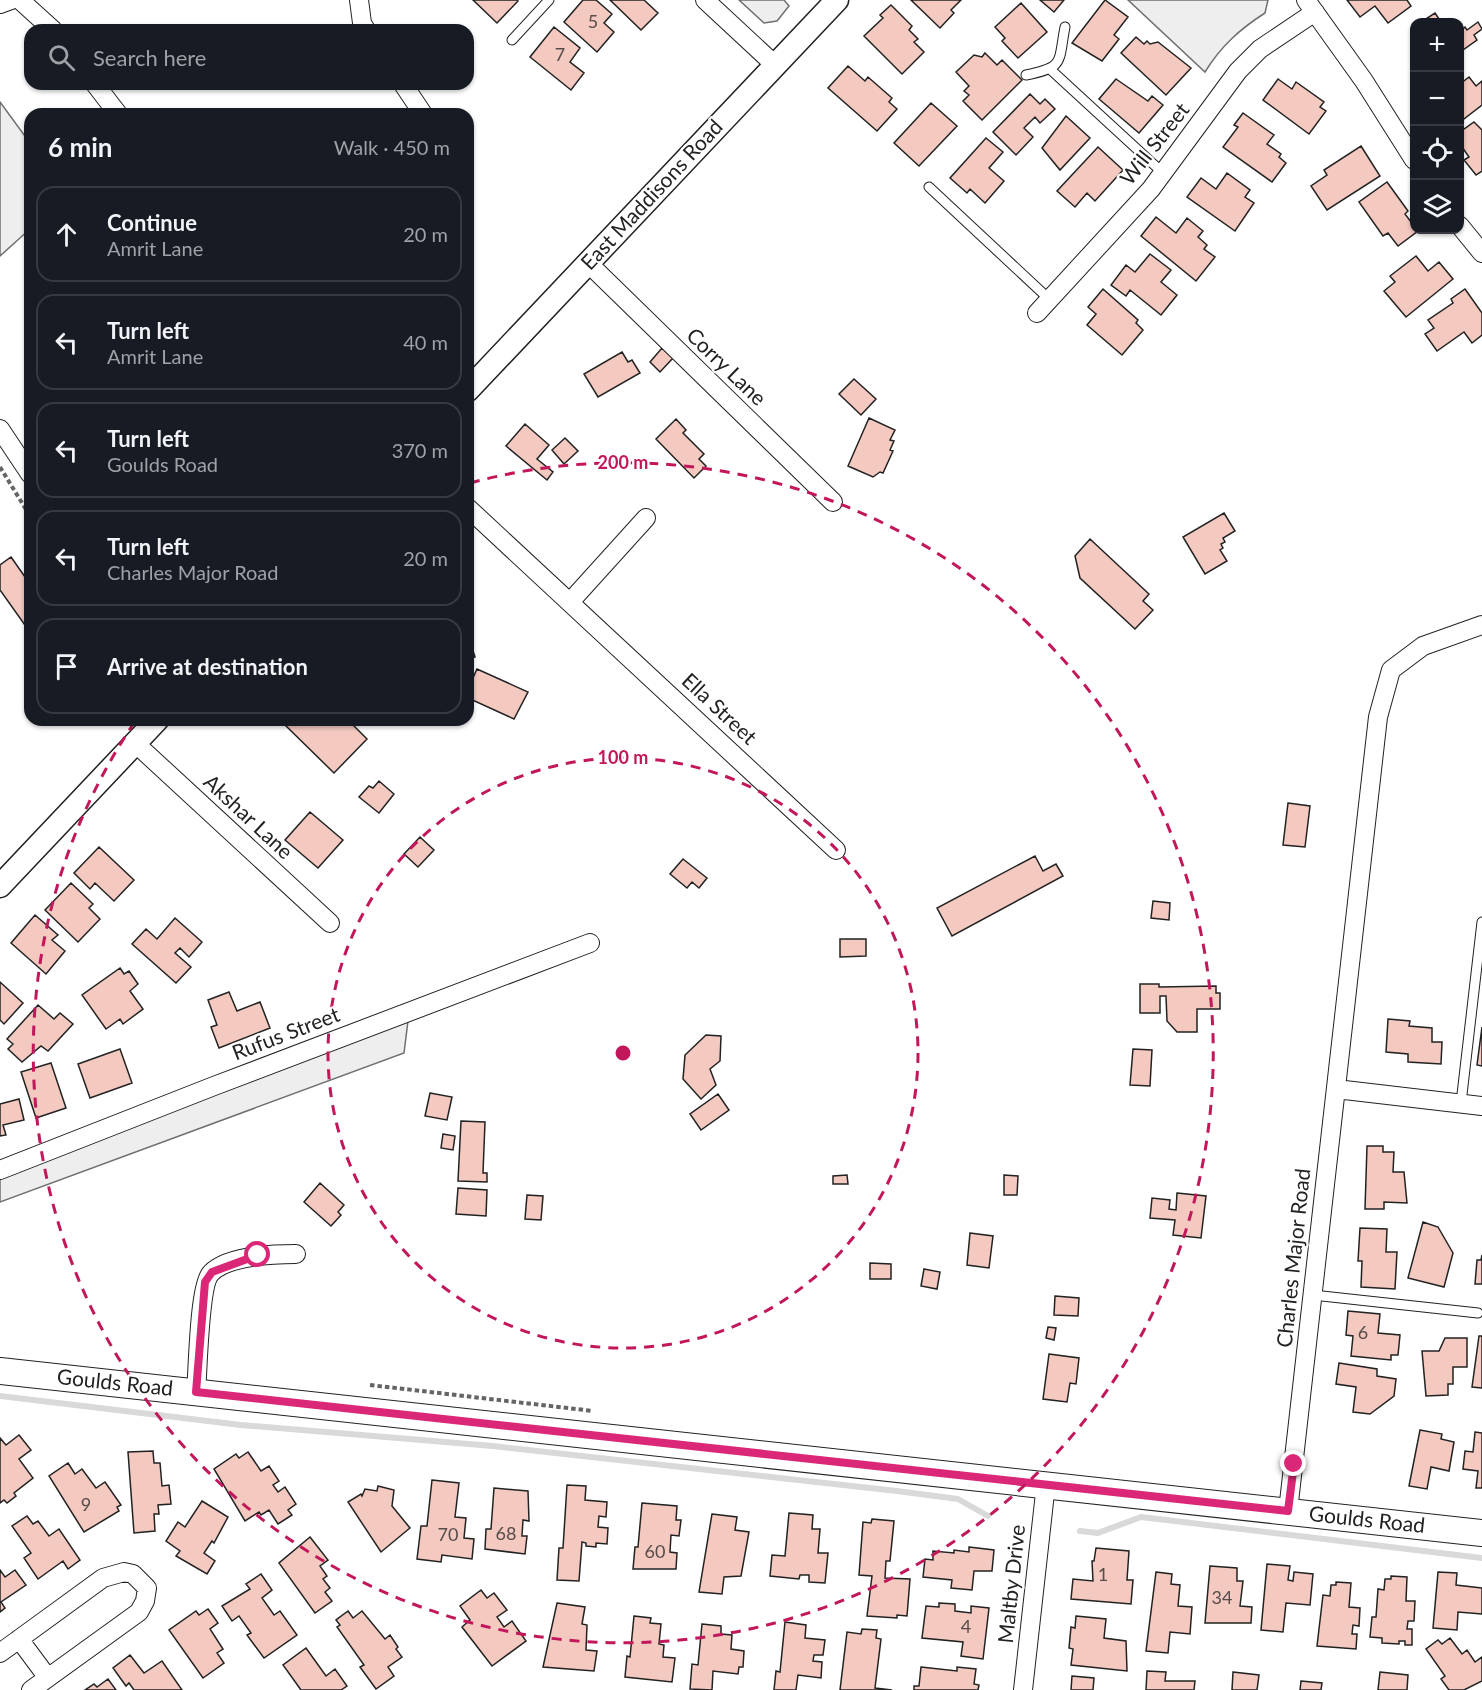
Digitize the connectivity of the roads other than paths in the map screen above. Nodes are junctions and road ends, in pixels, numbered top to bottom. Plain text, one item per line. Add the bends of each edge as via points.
1 (11, 0) edge
2 (20, 0) edge
3 (360, 0) edge
4 (549, 0) edge
5 (705, 0) edge
6 (837, 0) edge
7 (0, 4) edge
8 (1310, 6) edge
9 (46, 24) edge
10 (363, 24) edge
11 (1065, 27) dead end
12 (512, 40) dead end
13 (775, 65) junction
14 (1051, 70) junction
15 (1026, 75) dead end
16 (100, 90) edge
17 (407, 90) edge
18 (113, 108) edge
19 (419, 108) edge
20 (1410, 154) edge
21 (1163, 174) junction
22 (929, 188) dead end
23 (1464, 231) edge
24 (1482, 253) edge
25 (588, 263) junction
26 (1043, 306) joint
27 (474, 384) edge
28 (0, 429) edge
29 (24, 465) edge
30 (833, 502) dead end
31 (474, 514) edge
32 (646, 518) dead end
33 (570, 602) junction
34 (1482, 625) edge
35 (151, 726) edge
36 (135, 743) junction
37 (836, 850) dead end
38 (0, 886) edge
39 (1482, 922) edge
40 (330, 923) dead end
41 (590, 943) dead end
42 (1336, 1089) junction
43 (1461, 1103) junction
44 (1482, 1106) edge
45 (0, 1170) edge
46 (296, 1254) dead end
47 (1313, 1294) junction
48 (1478, 1312) dead end
49 (0, 1371) edge
50 (196, 1392) junction
51 (1046, 1484) junction
52 (1288, 1511) junction
53 (1482, 1533) edge
54 (19, 1639) junction
55 (0, 1653) edge
56 (48, 1678) junction
57 (31, 1690) edge
58 (1023, 1690) edge

1 - 7 street
2 - 9 street
3 - 10 street
4 - 12 lane
5 - 13 street
6 - 13 street, East Maddisons Road
8 - 20 street
8 - 21 street, Will Street via 1238,71
11 - 14 lane via 1058,59
13 - 25 street, East Maddisons Road
14 - 15 lane
14 - 21 lane
16 - 18 street
17 - 19 street
21 - 26 street, Will Street
22 - 26 lane
23 - 24 street
25 - 27 street, East Maddisons Road
25 - 30 street, Corry Lane
28 - 29 street
31 - 33 street, Ella Street
32 - 33 street
33 - 37 street, Ella Street
34 - 42 street, Charles Major Road via 1424,646 1391,670 1378,717
35 - 36 street
36 - 38 street
36 - 40 street, Akshar Lane
39 - 43 lane
41 - 45 street, Rufus Street
42 - 43 street
42 - 47 street, Charles Major Road
43 - 44 street
46 - 50 street via 258,1255 212,1272 205,1282
47 - 48 lane
47 - 52 street, Charles Major Road
49 - 50 main road, Goulds Road
50 - 51 main road, Goulds Road
51 - 52 main road, Goulds Road
51 - 58 street, Maltby Drive
52 - 53 main road, Goulds Road
54 - 55 street
54 - 56 street
54 - 56 street via 114,1573 133,1574 147,1588 139,1612
56 - 57 street

